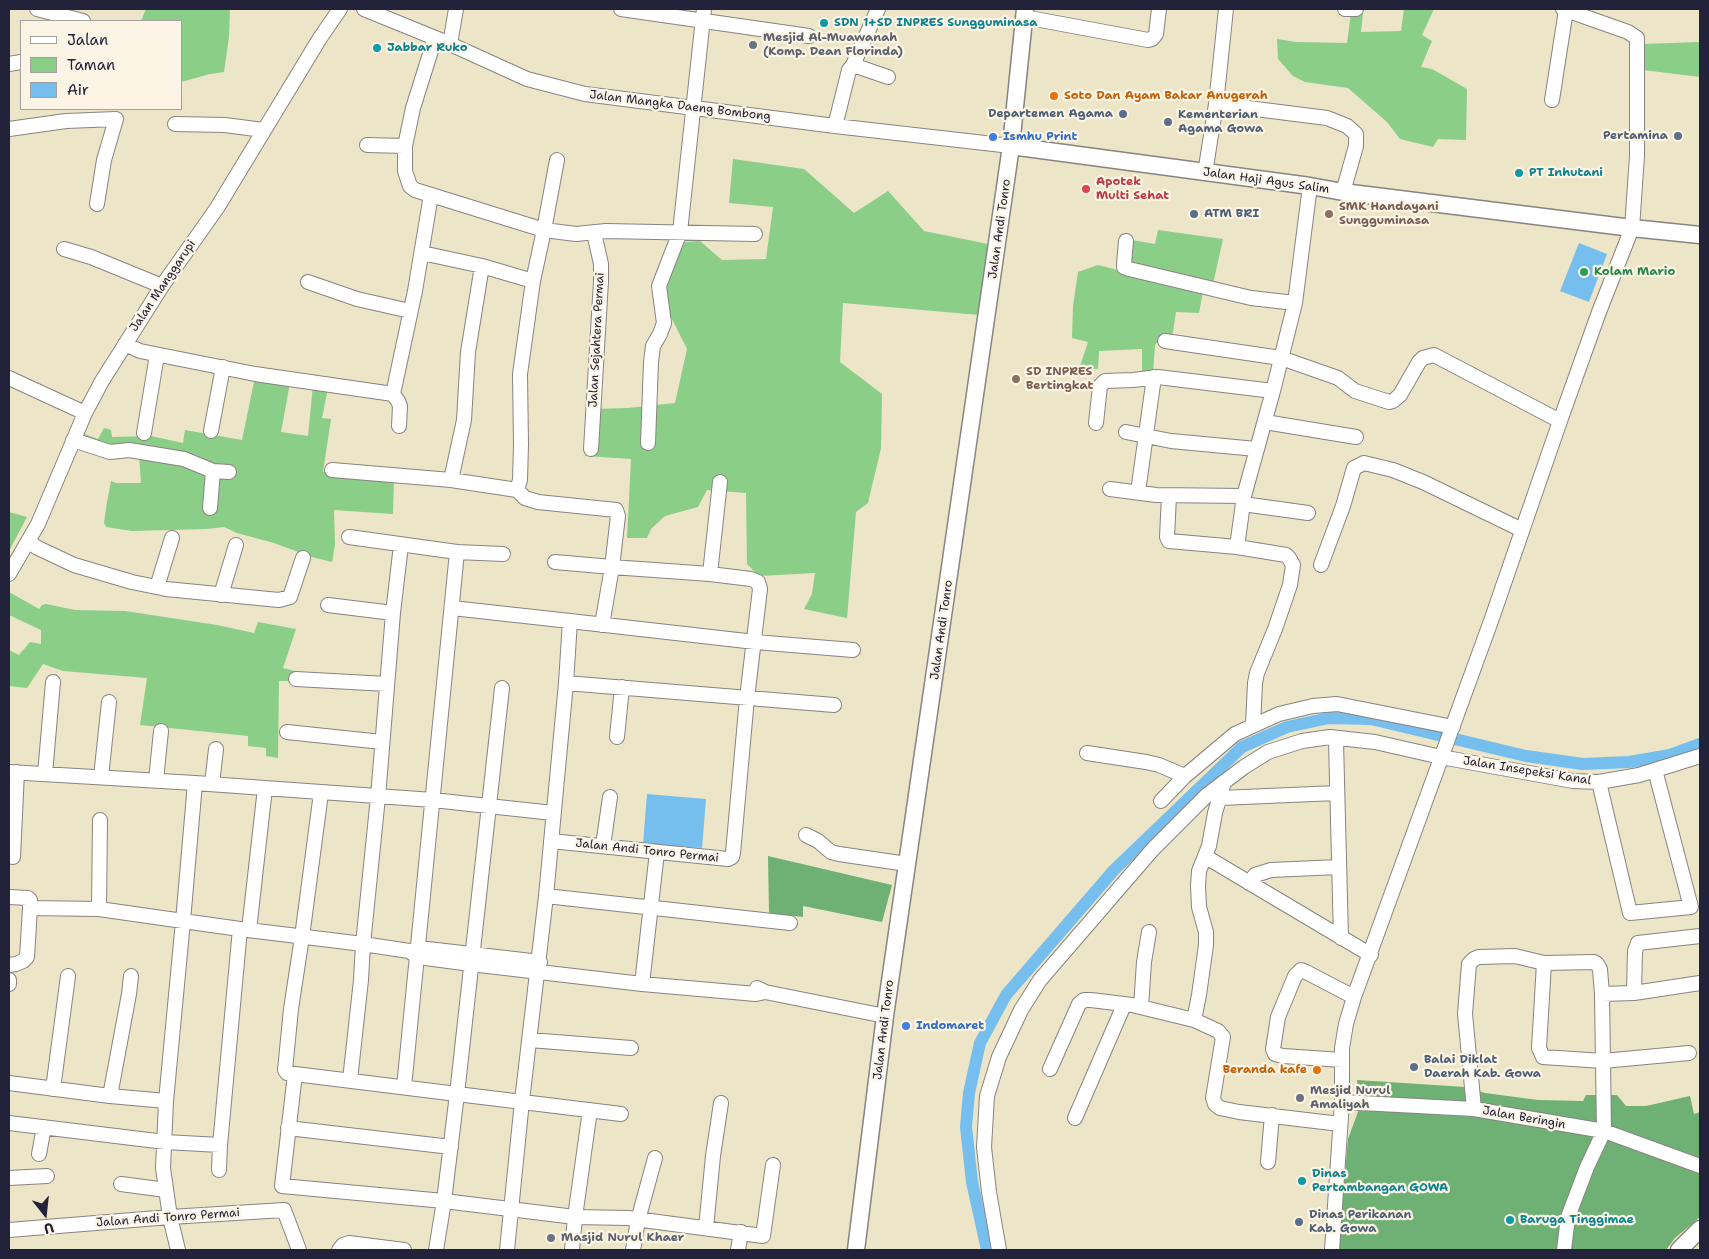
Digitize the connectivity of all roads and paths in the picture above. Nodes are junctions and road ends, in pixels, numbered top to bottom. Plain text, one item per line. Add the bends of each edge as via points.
1 (37, 9) edge
2 (340, 9) edge
3 (364, 9) edge
4 (456, 9) edge
5 (622, 9) edge
6 (878, 9) edge
7 (1159, 9) edge
8 (1226, 9) edge
9 (1346, 9) edge
10 (1356, 9) edge
11 (1564, 9) edge
12 (1025, 13) edge
13 (703, 15) edge
14 (60, 18) edge
15 (76, 20) edge
16 (809, 36) dead end
17 (435, 38) junction
18 (450, 44) junction
19 (853, 65) junction
20 (888, 77) dead end
21 (1552, 100) dead end
22 (1216, 104) junction
23 (695, 107) junction
24 (118, 114) edge
25 (175, 124) dead end
26 (835, 126) junction
27 (9, 129) edge
28 (263, 130) junction
29 (366, 145) dead end
30 (405, 146) junction
31 (1011, 146) junction
32 (557, 160) dead end
33 (1205, 173) junction
34 (1310, 186) junction
35 (1343, 192) junction
36 (431, 195) junction
37 (97, 204) dead end
38 (1632, 228) junction
39 (544, 230) junction
40 (594, 232) junction
41 (680, 232) junction
42 (755, 234) dead end
43 (1700, 235) edge
44 (1126, 241) dead end
45 (64, 249) dead end
46 (422, 253) junction
47 (482, 266) junction
48 (533, 281) junction
49 (308, 282) dead end
50 (162, 286) junction
51 (1295, 303) junction
52 (410, 311) junction
53 (1165, 341) dead end
54 (125, 344) junction
55 (157, 355) junction
56 (1281, 358) junction
57 (222, 367) junction
58 (1154, 377) junction
59 (9, 378) edge
60 (1273, 391) junction
61 (393, 394) junction
62 (85, 412) junction
63 (1560, 421) junction
64 (1265, 422) junction
65 (1096, 423) dead end
66 (399, 426) dead end
67 (211, 431) dead end
68 (1126, 432) dead end
69 (144, 433) dead end
70 (1146, 436) junction
71 (1356, 437) dead end
72 (73, 440) junction
73 (648, 443) dead end
74 (591, 449) dead end
75 (1256, 449) junction
76 (332, 470) dead end
77 (213, 471) junction
78 (229, 472) dead end
79 (451, 480) junction
80 (720, 482) dead end
81 (1110, 489) dead end
82 (517, 490) junction
83 (1138, 492) junction
84 (1169, 496) junction
85 (1243, 500) junction
86 (210, 508) dead end
87 (1308, 513) dead end
88 (1522, 530) junction
89 (349, 537) dead end
90 (172, 538) dead end
91 (28, 542) junction
92 (236, 545) dead end
93 (401, 545) junction
94 (1237, 547) junction
95 (457, 552) junction
96 (503, 554) dead end
97 (303, 558) dead end
98 (555, 562) dead end
99 (1321, 565) dead end
100 (612, 567) junction
101 (9, 574) edge
102 (710, 574) junction
103 (157, 587) junction
104 (221, 595) junction
105 (328, 605) dead end
106 (452, 608) junction
107 (393, 613) junction
108 (570, 621) junction
109 (602, 624) junction
110 (755, 642) junction
111 (853, 650) dead end
112 (296, 679) dead end
113 (53, 682) dead end
114 (566, 683) junction
115 (387, 684) junction
116 (622, 687) junction
117 (502, 688) dead end
118 (747, 698) junction
119 (110, 702) dead end
120 (834, 705) dead end
121 (1253, 725) junction
122 (1452, 729) junction
123 (161, 731) dead end
124 (286, 732) dead end
125 (617, 737) dead end
126 (1336, 741) dead end
127 (382, 742) junction
128 (216, 749) dead end
129 (1087, 753) dead end
130 (1443, 754) junction
131 (1700, 756) edge
132 (1655, 770) junction
133 (13, 772) edge
134 (45, 774) junction
135 (1185, 776) junction
136 (101, 777) junction
137 (156, 780) junction
138 (1224, 782) junction
139 (1599, 782) junction
140 (195, 783) junction
141 (212, 784) junction
142 (265, 788) junction
143 (321, 793) junction
144 (1337, 793) junction
145 (378, 797) junction
146 (610, 797) dead end
147 (1220, 798) junction
148 (433, 800) junction
149 (1161, 801) dead end
150 (490, 806) junction
151 (553, 813) junction
152 (100, 820) dead end
153 (806, 835) dead end
154 (551, 841) junction
155 (604, 846) junction
156 (657, 852) junction
157 (1206, 856) junction
158 (12, 857) dead end
159 (907, 864) junction
160 (1339, 867) junction
161 (1249, 884) junction
162 (546, 896) junction
163 (9, 897) edge
164 (651, 907) junction
165 (30, 908) junction
166 (99, 909) junction
167 (183, 921) junction
168 (790, 923) dead end
169 (244, 929) junction
170 (1149, 932) dead end
171 (1700, 936) edge
172 (302, 937) junction
173 (1341, 938) junction
174 (363, 944) junction
175 (415, 952) junction
176 (1370, 955) junction
177 (472, 959) junction
178 (1544, 963) junction
179 (9, 965) edge
180 (538, 966) junction
181 (68, 976) dead end
182 (131, 976) dead end
183 (643, 979) junction
184 (9, 980) edge
185 (1700, 983) edge
186 (9, 984) edge
187 (1634, 993) junction
188 (1602, 994) junction
189 (1354, 997) junction
190 (1124, 1005) junction
191 (1141, 1007) junction
192 (885, 1016) junction
193 (1194, 1020) junction
194 (530, 1040) junction
195 (631, 1048) dead end
196 (1689, 1053) dead end
197 (1342, 1060) junction
198 (1603, 1061) junction
199 (1050, 1069) dead end
200 (295, 1074) junction
201 (350, 1080) junction
202 (9, 1083) edge
203 (404, 1088) junction
204 (53, 1089) junction
205 (457, 1094) junction
206 (110, 1096) junction
207 (166, 1101) junction
208 (522, 1102) junction
209 (1342, 1102) junction
210 (721, 1103) dead end
211 (1474, 1109) junction
212 (590, 1110) junction
213 (621, 1114) dead end
214 (1272, 1115) junction
215 (1075, 1118) dead end
216 (9, 1123) edge
217 (1340, 1124) junction
218 (44, 1127) junction
219 (288, 1128) junction
220 (1604, 1132) junction
221 (165, 1142) junction
222 (220, 1145) junction
223 (451, 1147) junction
224 (39, 1154) dead end
225 (655, 1158) dead end
226 (1268, 1162) dead end
227 (773, 1165) dead end
228 (1700, 1166) edge
229 (218, 1170) dead end
230 (46, 1176) dead end
231 (9, 1178) edge
232 (164, 1179) junction
233 (121, 1184) dead end
234 (282, 1186) junction
235 (444, 1202) junction
236 (512, 1209) junction
237 (284, 1210) junction
238 (170, 1217) junction
239 (575, 1217) junction
240 (638, 1220) junction
241 (706, 1228) junction
242 (1700, 1229) edge
243 (9, 1230) edge
244 (741, 1232) junction
245 (178, 1250) edge
246 (299, 1250) edge
247 (339, 1250) edge
248 (404, 1250) edge
249 (436, 1250) edge
250 (508, 1250) edge
251 (572, 1250) edge
252 (633, 1250) edge
253 (738, 1250) edge
254 (856, 1250) edge
255 (999, 1250) edge
256 (1332, 1250) edge
257 (1564, 1250) edge
258 (1679, 1250) edge

1 - 14 street
2 - 28 street, Jalan Manggarupi
3 - 17 street, Jalan Mangka Daeng Bombong
4 - 18 street
5 - 13 street
6 - 19 street
7 - 12 street via 1156,34 1148,40
8 - 22 street
9 - 10 street
11 - 21 street
11 - 38 street via 1628,32 1638,44 1637,156
12 - 31 street, Jalan Andi Tonro
13 - 16 street
13 - 23 street
14 - 15 street
17 - 18 street, Jalan Mangka Daeng Bombong
17 - 30 street
18 - 23 street, Jalan Mangka Daeng Bombong via 527,79 560,88
19 - 20 street
19 - 26 street
22 - 33 street
22 - 35 street via 1327,118 1347,126 1356,134 1356,146
23 - 26 street, Jalan Mangka Daeng Bombong
23 - 41 street
24 - 27 street
24 - 37 street via 104,160
25 - 28 street
26 - 31 street, Jalan Mangka Daeng Bombong
28 - 50 street, Jalan Manggarupi via 217,208
29 - 30 street
30 - 36 street via 405,171 410,186
31 - 33 street, Jalan Haji Agus Salim
31 - 159 street, Jalan Andi Tonro
32 - 39 street
33 - 34 street, Jalan Haji Agus Salim
34 - 35 street, Jalan Haji Agus Salim
34 - 51 street
35 - 38 street, Jalan Haji Agus Salim
36 - 39 street
36 - 46 street
38 - 43 street, Jalan Haji Agus Salim
38 - 63 street
39 - 40 street via 576,234
39 - 48 street
40 - 41 street
40 - 74 street, Jalan Sejahtera Permai via 601,281
41 - 42 street
41 - 73 street via 659,286 664,324 653,346
44 - 51 street via 1124,266 1129,269 1251,298
45 - 50 street
46 - 47 street
46 - 52 street
47 - 48 street
47 - 79 street via 468,352 464,420
48 - 82 street via 520,374 521,454
49 - 52 street via 357,299
50 - 54 street, Jalan Manggarupi
51 - 56 street
52 - 61 street
53 - 56 street
54 - 55 street
54 - 62 street, Jalan Manggarupi
55 - 57 street
55 - 69 street
56 - 60 street
56 - 63 street via 1338,378 1355,390 1393,402 1419,362 1434,356
57 - 61 street
57 - 67 street
58 - 60 street
58 - 65 street via 1104,381 1100,386
58 - 70 street
59 - 62 street
60 - 64 street
61 - 66 street via 400,406
62 - 72 street, Jalan Manggarupi
63 - 88 street
64 - 71 street
64 - 75 street
68 - 70 street
70 - 75 street
70 - 83 street
72 - 77 street via 110,452 129,450 184,459
72 - 91 street, Jalan Manggarupi
75 - 85 street
76 - 79 street
77 - 78 street
77 - 86 street
79 - 82 street
80 - 102 street
81 - 83 street
82 - 100 street via 525,498 538,502 616,510
83 - 84 street
84 - 85 street
84 - 94 street via 1169,541
85 - 87 street
85 - 94 street
88 - 99 street via 1423,482 1364,463 1354,468
88 - 122 street
89 - 93 street
90 - 103 street
91 - 101 street, Jalan Manggarupi
91 - 103 street via 45,552 108,576
92 - 104 street
93 - 95 street
93 - 107 street
94 - 121 street via 1286,556 1293,565 1290,585 1257,673
95 - 96 street
95 - 106 street
97 - 104 street via 290,597 279,600
98 - 100 street
100 - 102 street
100 - 109 street
102 - 110 street via 758,582
103 - 104 street
105 - 107 street
106 - 108 street
106 - 148 street
107 - 115 street
108 - 109 street
108 - 114 street
109 - 110 street
110 - 111 street
110 - 118 street
112 - 115 street
113 - 134 street
114 - 116 street
114 - 151 street
115 - 127 street
116 - 118 street
116 - 125 street
117 - 150 street
118 - 120 street
118 - 156 street, Jalan Andi Tonro Permai via 732,857
119 - 136 street
121 - 122 street via 1279,714 1337,704
121 - 135 street via 1235,734
122 - 130 street
123 - 137 street
124 - 127 street
126 - 144 street
127 - 145 street
128 - 141 street
129 - 135 street via 1159,765
130 - 138 street, Jalan Insepeksi Kanal via 1330,737 1302,741 1268,752
130 - 139 street, Jalan Insepeksi Kanal via 1573,781
130 - 176 street
131 - 132 street, Jalan Insepeksi Kanal
132 - 139 street, Jalan Insepeksi Kanal
132 - 139 street via 1690,906 1630,913
133 - 134 street
133 - 158 street
134 - 136 street
135 - 149 street
136 - 137 street
137 - 140 street
138 - 147 street
138 - 255 street, Jalan Insepeksi Kanal via 1153,849 1040,980 1021,1010 999,1057 987,1096 984,1147
140 - 141 street
140 - 167 street
141 - 142 street
142 - 143 street
142 - 169 street
143 - 145 street
143 - 172 street
144 - 147 street
144 - 160 street
145 - 148 street
145 - 174 street
146 - 155 street
147 - 157 street
148 - 150 street
148 - 175 street
150 - 151 street
150 - 177 street
151 - 154 street
152 - 166 street
153 - 159 street via 831,852
154 - 155 street, Jalan Andi Tonro Permai
154 - 162 street
155 - 156 street, Jalan Andi Tonro Permai
156 - 164 street
157 - 161 street
157 - 193 street via 1199,871 1198,886 1206,945
159 - 192 street, Jalan Andi Tonro
160 - 161 street via 1262,872 1255,875
160 - 173 street
161 - 173 street
162 - 164 street
162 - 180 street
163 - 165 street via 28,898
164 - 168 street
164 - 183 street
165 - 166 street
165 - 179 street via 26,958 23,962
166 - 167 street
167 - 169 street
167 - 207 street
169 - 172 street
169 - 222 street
170 - 191 street
171 - 187 street via 1638,943 1634,951
172 - 174 street
172 - 200 street via 285,1067 287,1073
173 - 176 street
174 - 175 street
174 - 201 street
175 - 177 street
175 - 203 street
176 - 189 street
177 - 180 street
177 - 205 street
178 - 188 street via 1596,963 1600,968
178 - 198 street via 1541,1055 1546,1058
178 - 211 street via 1499,956 1479,957 1469,964 1465,1014
180 - 183 street
180 - 194 street
181 - 204 street
182 - 206 street
183 - 192 street via 758,988 760,993
184 - 186 street
185 - 187 street
187 - 188 street
188 - 198 street
189 - 197 street via 1346,1024
189 - 197 street via 1301,970 1295,976 1278,1017 1275,1054
190 - 191 street
190 - 199 street via 1091,1000 1079,1004
190 - 215 street
191 - 193 street
192 - 254 street, Jalan Andi Tonro
193 - 214 street via 1218,1031 1222,1037 1215,1104 1239,1112
194 - 195 street
194 - 208 street
196 - 198 street
197 - 209 street
198 - 220 street
200 - 201 street
200 - 219 street
201 - 203 street
202 - 204 street
203 - 205 street
204 - 206 street
205 - 208 street
205 - 223 street
206 - 207 street
207 - 221 street
208 - 212 street
208 - 236 street
209 - 211 street, Jalan Beringin
209 - 217 street
210 - 241 street
211 - 220 street, Jalan Beringin
212 - 213 street
212 - 239 street
214 - 217 street
214 - 226 street
216 - 218 street
217 - 256 street
218 - 221 street
218 - 224 street
219 - 223 street
219 - 234 street
220 - 228 street, Jalan Beringin
220 - 257 street via 1568,1217
221 - 222 street
221 - 232 street
222 - 229 street
223 - 235 street
225 - 240 street
227 - 244 street via 763,1236
230 - 231 street
232 - 233 street
232 - 238 street
234 - 235 street
234 - 237 street
235 - 236 street
235 - 249 street
236 - 239 street
236 - 250 street
237 - 238 street, Jalan Andi Tonro Permai
237 - 246 street
238 - 243 street, Jalan Andi Tonro Permai
238 - 245 street
239 - 240 street
239 - 251 street
240 - 241 street
240 - 252 street
241 - 244 street
242 - 258 street
244 - 253 street
247 - 248 street via 343,1244 349,1243

